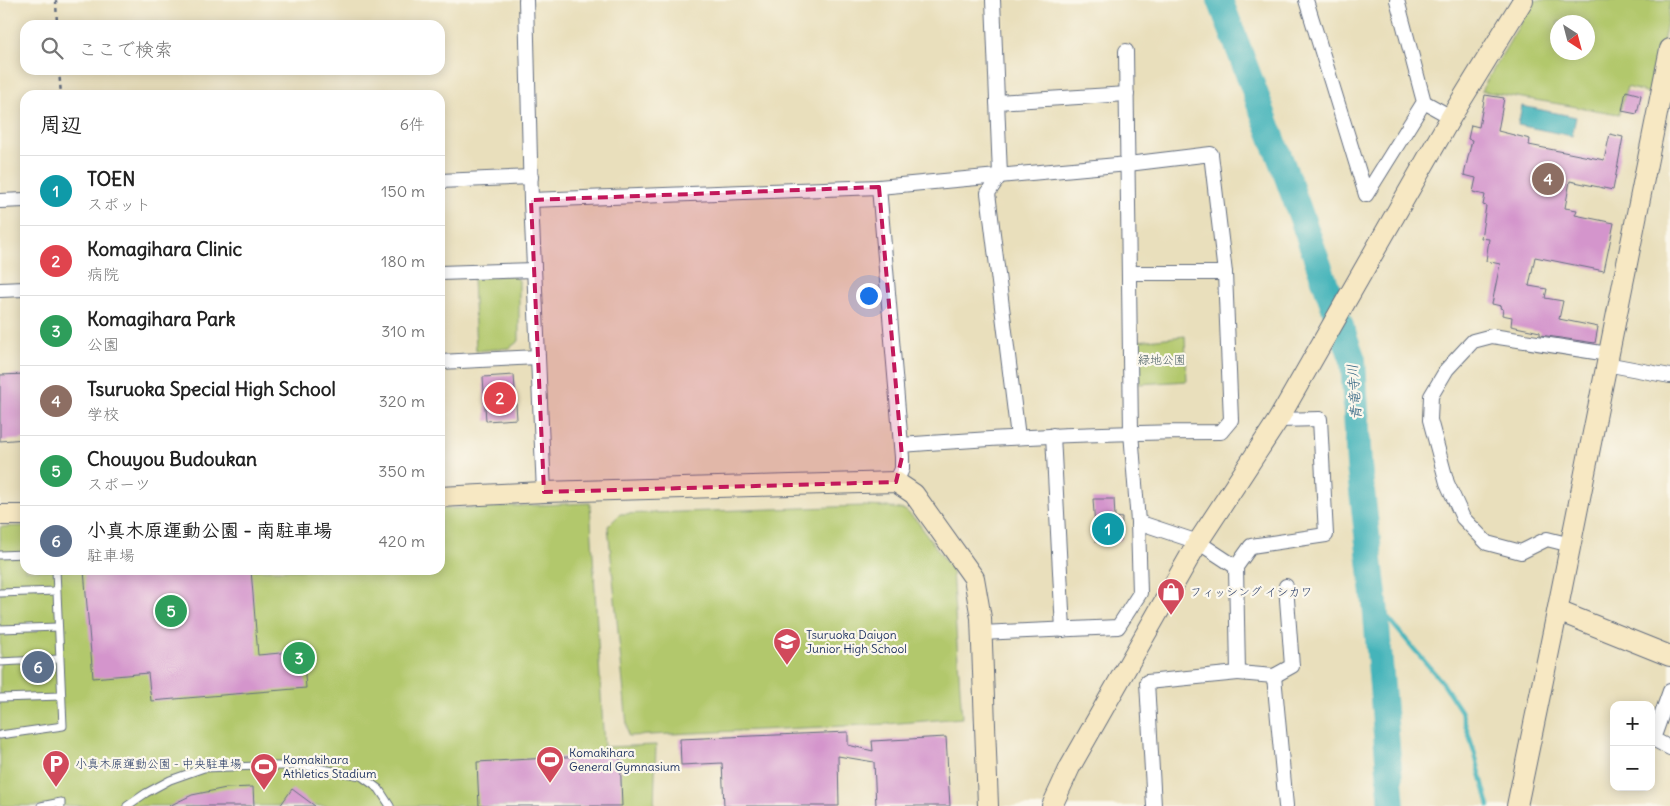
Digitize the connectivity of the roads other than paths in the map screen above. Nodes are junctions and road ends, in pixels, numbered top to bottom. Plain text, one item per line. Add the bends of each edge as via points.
1 (526, 0) edge
2 (993, 0) edge
3 (1306, 0) edge
4 (1397, 0) edge
5 (1523, 0) edge
6 (1670, 49) edge
7 (1126, 51) dead end
8 (1127, 94) junction
9 (997, 102) junction
10 (1424, 102) junction
11 (1664, 106) edge
12 (1451, 117) junction
13 (1128, 164) junction
14 (1000, 175) junction
15 (531, 177) junction
16 (445, 181) edge
17 (879, 187) junction
18 (20, 200) edge
19 (531, 200) junction
20 (0, 201) edge
21 (534, 270) junction
22 (445, 273) edge
23 (1129, 273) junction
24 (1225, 273) junction
25 (20, 289) edge
26 (0, 290) edge
27 (538, 357) junction
28 (1607, 359) junction
29 (445, 362) edge
30 (1670, 376) edge
31 (1278, 420) junction
32 (1131, 432) junction
33 (1054, 435) junction
34 (1018, 437) junction
35 (901, 445) junction
36 (896, 482) junction
37 (544, 492) junction
38 (445, 496) edge
39 (0, 515) edge
40 (20, 515) edge
41 (1138, 522) junction
42 (1198, 542) junction
43 (1571, 545) junction
44 (20, 554) edge
45 (0, 555) edge
46 (1236, 567) junction
47 (56, 575) edge
48 (1286, 586) dead end
49 (56, 591) junction
50 (0, 593) edge
51 (1558, 611) junction
52 (58, 627) junction
53 (0, 629) edge
54 (1063, 630) junction
55 (981, 633) junction
56 (1670, 656) edge
57 (60, 659) junction
58 (0, 662) edge
59 (1238, 674) junction
60 (1274, 676) junction
61 (1670, 691) edge
62 (61, 696) junction
63 (0, 698) edge
64 (0, 735) edge
65 (1670, 748) edge
66 (41, 806) edge
67 (61, 806) edge
68 (127, 806) edge
69 (390, 806) edge
70 (988, 806) edge
71 (1052, 806) edge
72 (1154, 806) edge
73 (1286, 806) edge
74 (1517, 806) edge

1 - 15 street
2 - 9 street
3 - 10 street via 1366,195
4 - 10 street
5 - 12 street
6 - 11 street
7 - 8 street
8 - 9 street
8 - 13 street
9 - 14 street
10 - 12 street
11 - 28 street
12 - 31 street
13 - 14 street
13 - 23 street
13 - 24 street via 1211,154
14 - 17 street
14 - 34 street via 988,193
15 - 16 street
15 - 19 street
17 - 19 street
17 - 35 street
18 - 20 street
19 - 21 street
21 - 22 street
21 - 27 street
23 - 24 street
23 - 32 street
24 - 32 street via 1231,420 1221,432
25 - 26 street
27 - 29 street
27 - 37 street
28 - 30 street
28 - 43 street
28 - 43 street via 1492,336 1473,341 1447,369 1431,396 1430,420 1447,483 1463,518 1488,543 1521,552 1547,539
31 - 42 street
31 - 46 street via 1320,419 1326,535 1251,546
32 - 33 street
32 - 41 street
33 - 34 street
33 - 54 street
34 - 35 street
35 - 36 street via 902,469
36 - 37 street
36 - 55 street via 914,494 974,578
37 - 38 street
39 - 40 street
41 - 42 street
41 - 54 street via 1140,593 1118,627
42 - 46 street
42 - 71 street via 1070,767
43 - 51 street
44 - 45 lane
46 - 59 street
47 - 49 lane
48 - 60 street via 1292,666
49 - 50 lane
49 - 52 lane
51 - 56 street
51 - 74 street
52 - 53 lane
52 - 57 lane
54 - 55 street
55 - 70 street
57 - 58 lane
57 - 62 lane
59 - 60 street
59 - 72 street via 1147,682
60 - 73 street
61 - 65 street via 1653,740
62 - 63 lane
62 - 64 lane via 62,726
66 - 67 lane via 61,802
68 - 69 lane via 170,780 204,768 259,766 306,766 361,776 379,789

